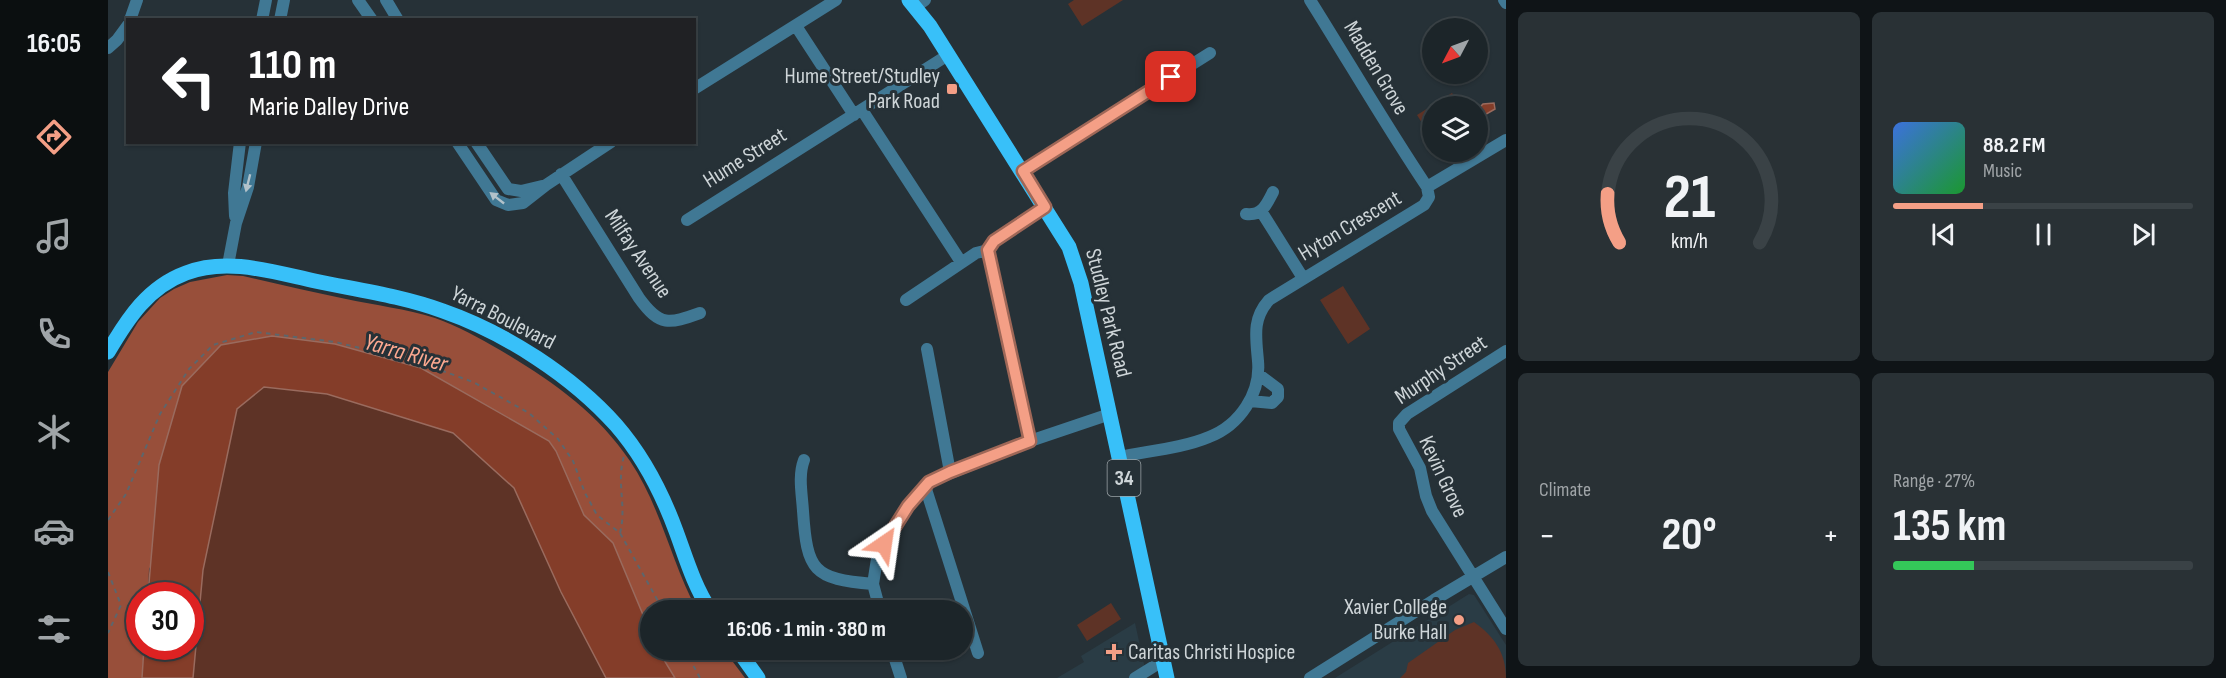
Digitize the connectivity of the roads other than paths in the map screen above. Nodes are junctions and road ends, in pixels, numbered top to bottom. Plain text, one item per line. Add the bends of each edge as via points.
1 (137, 0) edge
2 (266, 0) edge
3 (284, 0) edge
4 (358, 0) edge
5 (386, 0) edge
6 (836, 0) edge
7 (1310, 0) edge
8 (916, 2) edge
9 (131, 18) edge
10 (262, 18) edge
11 (280, 18) edge
12 (371, 18) edge
13 (397, 18) edge
14 (796, 26) junction
15 (126, 28) edge
16 (108, 48) edge
17 (1210, 53) dead end
18 (948, 55) junction
19 (696, 89) edge
20 (858, 112) junction
21 (1506, 140) edge
22 (240, 144) edge
23 (256, 144) edge
24 (458, 144) edge
25 (477, 144) edge
26 (608, 144) edge
27 (1023, 171) junction
28 (561, 174) junction
29 (546, 184) junction
30 (1427, 188) junction
31 (1273, 192) dead end
32 (1045, 207) junction
33 (1261, 211) junction
34 (1246, 214) dead end
35 (687, 220) dead end
36 (236, 223) junction
37 (988, 250) junction
38 (962, 262) junction
39 (228, 265) junction
40 (1303, 278) junction
41 (906, 300) dead end
42 (700, 313) dead end
43 (927, 349) dead end
44 (1506, 351) edge
45 (108, 352) edge
46 (1258, 374) junction
47 (1250, 401) junction
48 (1110, 414) junction
49 (1399, 423) joint
50 (1030, 441) junction
51 (1119, 457) junction
52 (804, 460) dead end
53 (950, 472) junction
54 (925, 486) junction
55 (1506, 557) edge
56 (1473, 577) junction
57 (873, 584) junction
58 (705, 600) edge
59 (877, 600) edge
60 (1506, 629) edge
61 (978, 653) dead end
62 (745, 660) edge
63 (895, 660) edge
64 (1164, 660) junction
65 (758, 678) edge
66 (901, 678) edge
67 (1135, 678) edge
68 (1167, 678) edge
69 (1310, 678) edge

1 - 9 street
2 - 10 street
3 - 11 street
4 - 12 street
5 - 13 street
6 - 14 street
7 - 30 street, Madden Grove
8 - 18 main road, Studley Park Road / 34
14 - 19 street
14 - 20 street
15 - 16 street
17 - 27 street
18 - 20 street, Hume Street
18 - 27 main road, Studley Park Road / 34
20 - 35 street, Hume Street
20 - 38 street
21 - 30 street, Hyton Crescent
22 - 36 street via 234,193
23 -> 36 street
29 -> 24 street via 523,203 501,203 490,194
25 - 29 street via 508,189 521,191
26 - 28 street
27 - 32 main road, Studley Park Road / 34
28 - 29 street
28 - 42 street, Milfay Avenue via 652,314 671,322
30 - 40 street, Hyton Crescent via 1429,197 1424,205
31 - 33 street
32 - 37 street via 994,241
32 - 48 main road, Studley Park Road / 34 via 1076,265
33 - 34 street
33 - 40 street
36 - 39 street
37 - 38 street
37 - 50 street
38 - 41 street
39 - 45 main road, Yarra Boulevard via 184,273 158,288 134,311
39 - 58 main road, Yarra Boulevard via 443,310 553,369 606,414 640,458 666,507
40 - 46 street, Hyton Crescent via 1269,300 1259,315 1254,335
43 - 53 street
44 - 49 street, Murphy Street via 1407,414
46 - 47 street, Hyton Crescent
46 - 47 street via 1278,389 1278,398 1272,403
47 - 51 street, Hyton Crescent via 1236,419 1209,438
48 - 50 street
48 - 51 main road, Studley Park Road / 34
49 - 56 street, Kevin Grove via 1400,434 1417,461 1428,504
50 - 53 street
51 - 64 main road, Studley Park Road / 34
52 - 57 street via 800,477 809,557 815,567 832,579
53 - 54 street
54 - 57 street via 884,544
54 - 61 street
55 - 56 street
56 - 60 street, Kevin Grove
56 - 69 street
57 - 59 street
62 - 65 main road
63 - 66 street
64 - 67 street
64 - 68 main road, Studley Park Road / 34

